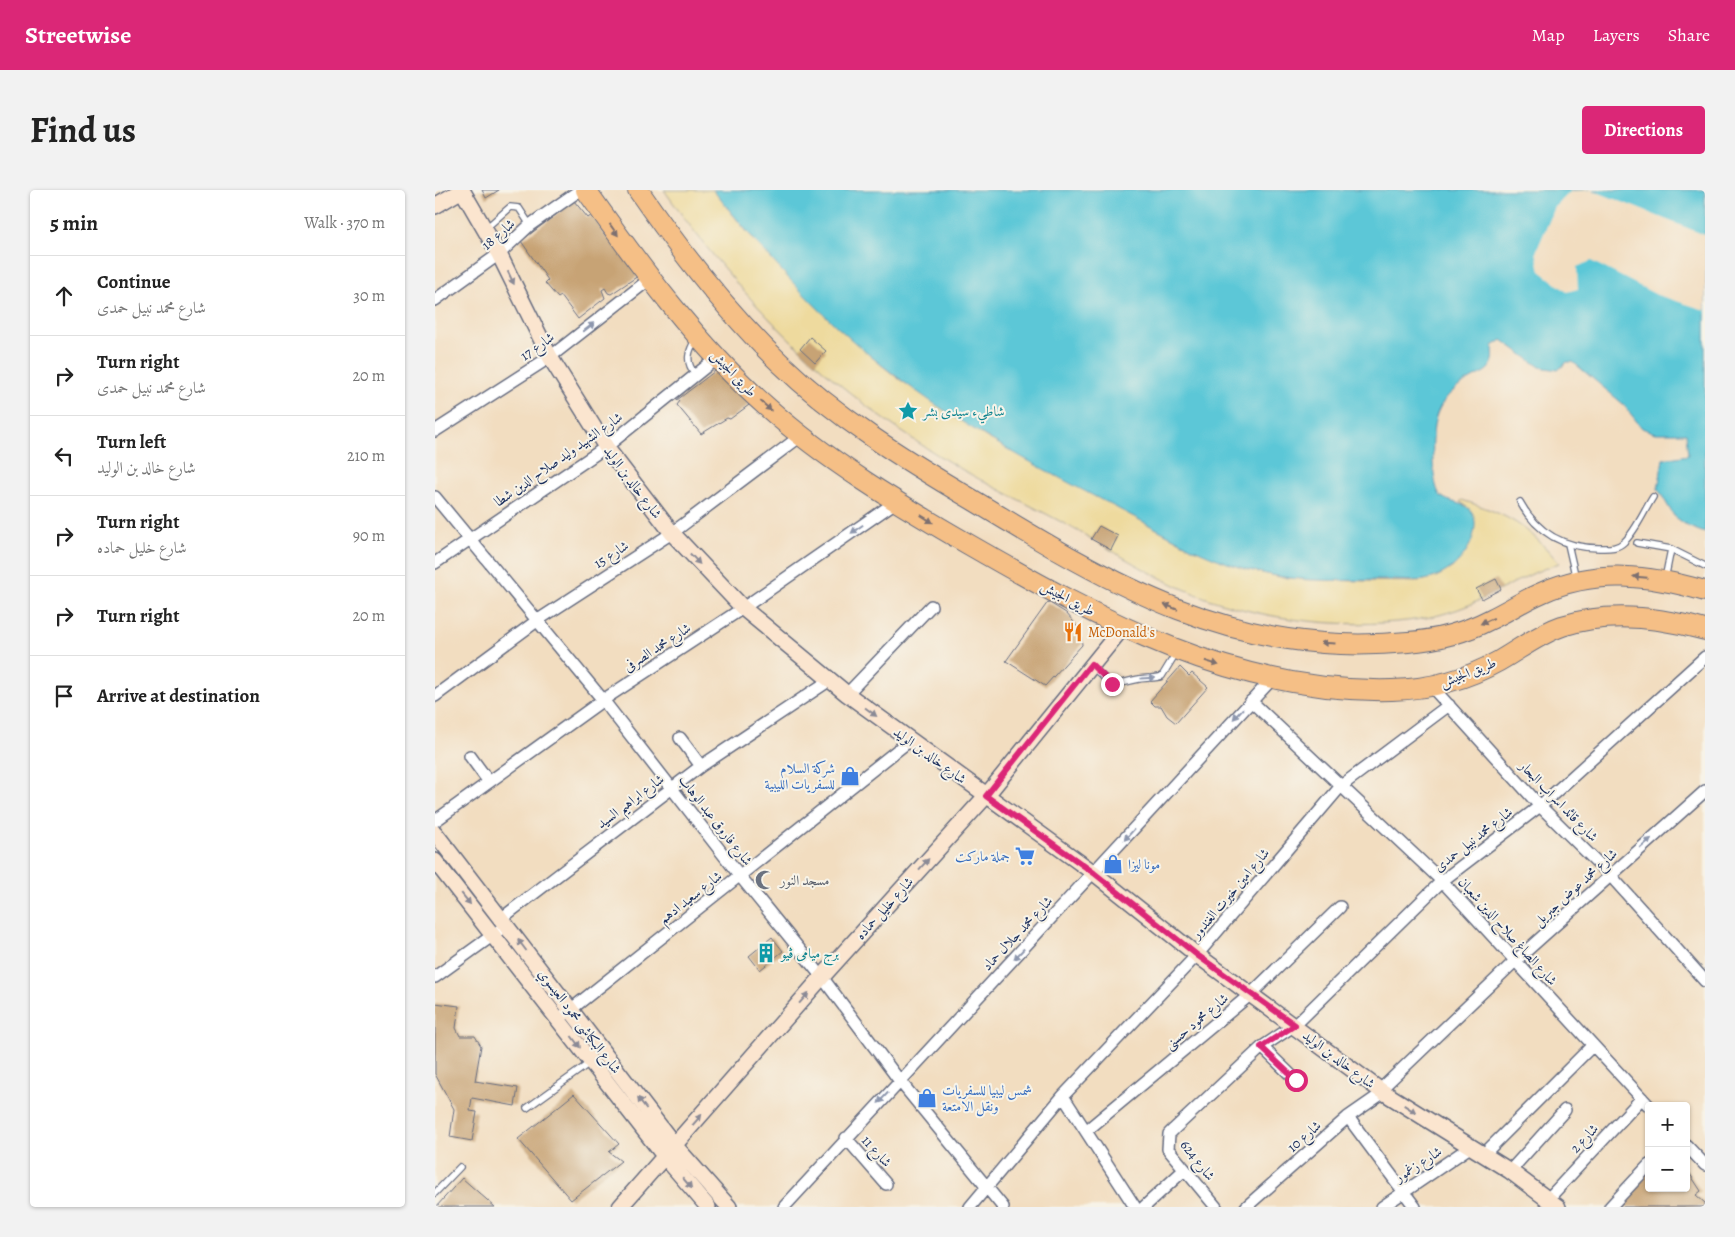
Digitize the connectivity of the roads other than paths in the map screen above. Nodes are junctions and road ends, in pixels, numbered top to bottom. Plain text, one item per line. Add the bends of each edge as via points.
1 (462, 190) edge
2 (580, 190) edge
3 (586, 190) edge
4 (638, 190) edge
5 (435, 206) edge
6 (530, 225) junction
7 (485, 229) junction
8 (499, 254) junction
9 (651, 278) junction
10 (435, 300) edge
11 (699, 335) junction
12 (551, 357) junction
13 (718, 357) junction
14 (695, 374) junction
15 (435, 431) edge
16 (802, 435) junction
17 (606, 447) junction
18 (435, 497) edge
19 (1653, 497) dead end
20 (897, 501) junction
21 (1520, 502) dead end
22 (672, 533) junction
23 (469, 538) junction
24 (1637, 543) dead end
25 (1568, 544) junction
26 (1671, 549) junction
27 (435, 563) edge
28 (1705, 566) edge
29 (1665, 580) junction
30 (1576, 581) junction
31 (1705, 591) edge
32 (931, 606) dead end
33 (743, 608) junction
34 (538, 620) junction
35 (1123, 627) junction
36 (1705, 630) edge
37 (1177, 651) junction
38 (1705, 657) edge
39 (1091, 664) junction
40 (1272, 679) junction
41 (830, 680) junction
42 (1431, 686) junction
43 (847, 694) junction
44 (435, 696) edge
45 (603, 700) junction
46 (1251, 701) junction
47 (1449, 705) junction
48 (680, 738) dead end
49 (909, 741) junction
50 (470, 756) dead end
51 (701, 766) junction
52 (489, 782) junction
53 (1341, 786) junction
54 (672, 788) junction
55 (1705, 791) edge
56 (986, 796) junction
57 (1540, 806) junction
58 (435, 821) edge
59 (435, 833) edge
60 (435, 861) edge
61 (1094, 873) junction
62 (1610, 875) junction
63 (740, 876) junction
64 (1442, 881) junction
65 (1341, 907) dead end
66 (504, 921) junction
67 (494, 935) junction
68 (1197, 955) junction
69 (1514, 962) junction
70 (435, 977) edge
71 (822, 977) junction
72 (1705, 981) edge
73 (1251, 994) junction
74 (571, 1010) junction
75 (559, 1019) junction
76 (1295, 1025) junction
77 (1593, 1045) junction
78 (1261, 1047) junction
79 (591, 1062) junction
80 (899, 1080) junction
81 (1296, 1080) dead end
82 (1382, 1091) junction
83 (1063, 1096) junction
84 (1646, 1102) edge
85 (1645, 1103) edge
86 (527, 1108) dead end
87 (1565, 1110) dead end
88 (1348, 1118) junction
89 (1173, 1129) joint
90 (1086, 1131) junction
91 (846, 1138) junction
92 (1687, 1147) edge
93 (1477, 1151) junction
94 (670, 1152) junction
95 (1705, 1165) edge
96 (460, 1167) dead end
97 (1645, 1169) edge
98 (1184, 1170) junction
99 (1511, 1172) junction
100 (886, 1184) dead end
101 (988, 1187) junction
102 (1404, 1190) junction
103 (435, 1193) edge
104 (1553, 1203) edge
105 (620, 1207) edge
106 (708, 1207) edge
107 (729, 1207) edge
108 (784, 1207) edge
109 (970, 1207) edge
110 (1003, 1207) edge
111 (1135, 1207) edge
112 (1144, 1207) edge
113 (1216, 1207) edge
114 (1246, 1207) edge
115 (1382, 1207) edge
116 (1415, 1207) edge
117 (1609, 1207) edge

1 - 5 street
1 - 7 street, شارع خالد بن الوليد
2 - 6 street, شارع 18
3 -> 9 highway, طريق الجيش
30 -> 4 highway via 1541,592 1470,628 1431,639 1392,644 1343,644 1270,636 1223,626 1165,604 1102,575 1029,534 924,471 836,410 781,364 734,315 690,263
6 - 7 lane via 519,208 510,206
6 - 8 street, شارع 18
7 - 8 street, شارع خالد بن الوليد
8 - 10 street, شارع 18
8 -> 12 street, شارع خالد بن الوليد
9 - 11 highway, طريق الجيش
12 -> 9 street, شارع 17
11 - 13 highway, طريق الجيش
11 - 14 lane via 689,354
12 - 15 street, شارع 17
12 - 17 street, شارع خالد بن الوليد
13 - 14 street, شارع الشهيد وليد صلاح الدين شطا
13 -> 16 highway, طريق الجيش via 764,405
14 - 17 street, شارع الشهيد وليد صلاح الدين شطا
16 - 20 highway, طريق الجيش
16 - 22 street, شارع 15
17 - 22 street, شارع خالد بن الوليد
17 - 23 street, شارع الشهيد وليد صلاح الدين شطا
18 - 23 street, شارع فاروق عبد الوهاب
19 - 25 lane via 1619,546 1594,548
20 -> 33 street, شارع محمد الصرفى
20 -> 35 highway, طريق الجيش via 991,557
21 - 25 lane via 1540,528
22 -> 33 street, شارع خالد بن الوليد
22 - 34 street, شارع 15
23 - 27 street, شارع الشهيد وليد صلاح الدين شطا
23 - 34 street, شارع فاروق عبد الوهاب
24 - 26 lane
25 - 30 lane
26 - 28 lane
26 - 29 lane
29 -> 30 highway via 1621,576
29 - 31 highway
32 - 43 street
33 - 41 street, شارع خالد بن الوليد
33 - 45 street, شارع محمد الصرفى
34 - 44 street, شارع 15
34 - 45 street, شارع فاروق عبد الوهاب
35 - 37 highway, طريق الجيش
35 - 39 street, شارع خليل حماده
36 - 42 highway, طريق الجيش via 1640,618 1577,622 1543,634 1483,669
39 -> 37 lane via 1108,682 1119,685 1162,676
37 -> 40 highway, طريق الجيش
38 - 57 street, شارع محمد نبيل حمدى
39 - 56 street, شارع خليل حماده
40 - 42 highway, طريق الجيش via 1370,690
40 - 46 street, شارع محمد جلال حماد
41 - 43 street, شارع خالد بن الوليد
41 - 51 street, شارع ابراهيم السيد
42 - 47 street, شارع قائد اسراب البحار
43 -> 49 street, شارع خالد بن الوليد
45 - 52 street, شارع محمد الصرفى
45 - 54 street, شارع فاروق عبد الوهاب
46 - 53 street, شارع الصاغ صلاح الدين شعبان
46 -> 61 street, شارع محمد جلال حماد
47 - 53 street, شارع امين خيرت الغندور
47 - 57 street, شارع قائد اسراب البحار
48 - 51 street
49 - 56 street, شارع خالد بن الوليد
49 - 63 street, شارع سعيد ادهم
50 - 52 street
51 - 54 street, شارع ابراهيم السيد
52 - 58 street, شارع محمد الصرفى
53 - 64 street, شارع الصاغ صلاح الدين شعبان
53 - 68 street, شارع امين خيرت الغندور
54 - 63 street, شارع فاروق عبد الوهاب
54 - 66 street, شارع ابراهيم السيد
62 -> 55 street, شارع محمد عوض جبريل
56 - 61 street, شارع خالد بن الوليد
71 -> 56 street, شارع خليل حماده
57 - 62 street, شارع قائد اسراب البحار
57 - 64 street, شارع محمد نبيل حمدى
59 - 66 street, شارع البكباشى محمود العيسوي
60 -> 67 street, شارع البكباشى محمود العيسوي
61 - 68 street, شارع خالد بن الوليد
61 -> 80 street, شارع محمد جلال حماد
62 - 69 street, شارع محمد عوض جبريل
62 - 72 street, شارع قائد اسراب البحار
63 - 71 street, شارع فاروق عبد الوهاب
63 - 74 street, شارع سعيد ادهم
64 - 69 street, شارع الصاغ صلاح الدين شعبان
64 - 76 street, شارع محمد نبيل حمدى
65 - 73 street, شارع محمود حسنى
66 - 67 street, شارع ابراهيم السيد
74 -> 66 street, شارع البكباشى محمود العيسوي
67 - 70 street, شارع ابراهيم السيد
67 - 75 street, شارع البكباشى محمود العيسوي
68 - 73 street, شارع خالد بن الوليد
68 - 83 street, شارع امين خيرت الغندور
69 - 77 street, شارع الصاغ صلاح الدين شعبان
69 - 82 street, شارع محمد عوض جبريل
71 - 80 street, شارع فاروق عبد الوهاب
94 -> 71 street, شارع خليل حماده
73 - 76 street, شارع خالد بن الوليد
73 - 90 street, شارع محمود حسنى
74 - 75 street, شارع سعيد ادهم
94 -> 74 street, شارع البكباشى محمود العيسوي
75 -> 79 street, شارع البكباشى محمود العيسوي
76 - 78 street, شارع محمد نبيل حمدى
76 - 82 street, شارع خالد بن الوليد
77 - 84 street, شارع الصاغ صلاح الدين شعبان
77 - 93 street, شارع زغمور
78 - 81 street
78 - 89 street, شارع محمد نبيل حمدى
79 - 86 lane
79 - 94 street, شارع البكباشى محمود العيسوي
80 -> 91 street, شارع محمد جلال حماد
80 - 101 street, شارع فاروق عبد الوهاب
82 - 88 street, شارع 10
82 -> 93 street, شارع خالد بن الوليد
83 - 90 street
83 - 101 street, شارع امين خيرت الغندور
85 - 104 street, شارع 2
87 - 99 street
88 - 102 street
88 - 114 street, شارع 10
89 - 98 street, شارع 624 via 1169,1134 1168,1149
90 - 111 street
91 - 100 street, شارع 11
91 - 108 street, شارع محمد جلال حماد
92 - 95 street
93 - 99 street, شارع خالد بن الوليد
93 - 102 street, شارع زغمور
94 - 105 street, شارع خليل حماده
94 -> 106 street, شارع البكباشى محمود العيسوي
94 - 107 street, شارع البكباشى محمود العيسوي
96 - 103 lane
97 - 117 street
98 - 112 street
98 - 113 street, شارع 624
99 - 104 street, شارع خالد بن الوليد
101 - 109 street, شارع امين خيرت الغندور
101 - 110 street, شارع فاروق عبد الوهاب
102 - 115 street, شارع زغمور
102 - 116 street

